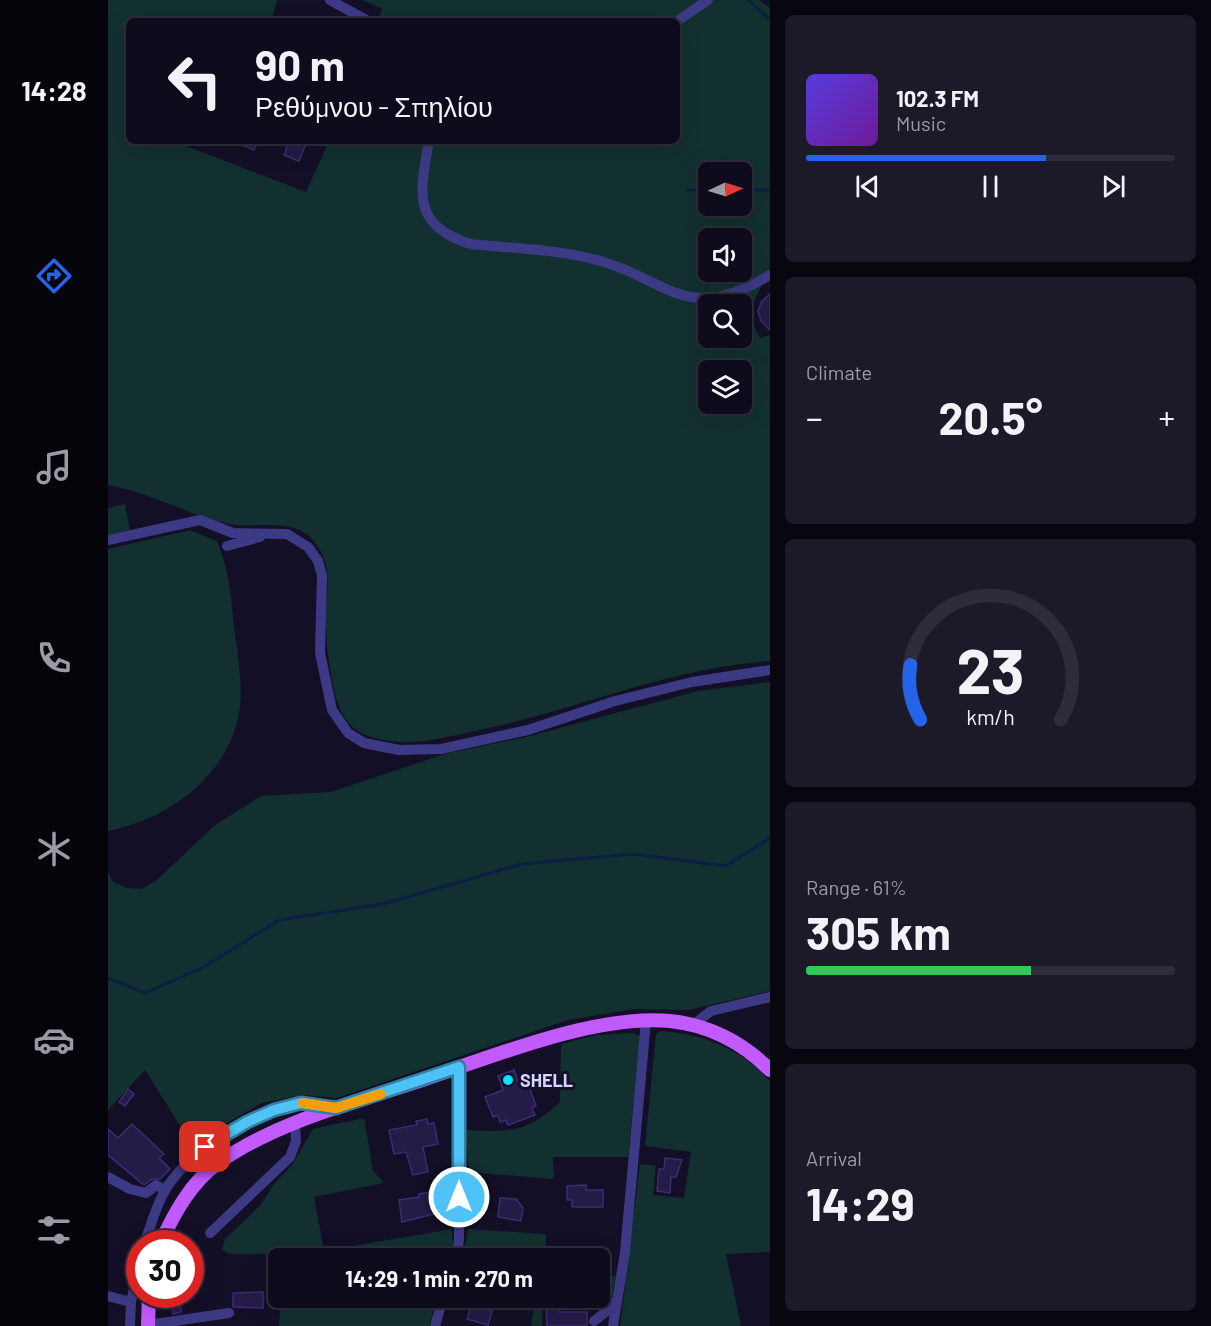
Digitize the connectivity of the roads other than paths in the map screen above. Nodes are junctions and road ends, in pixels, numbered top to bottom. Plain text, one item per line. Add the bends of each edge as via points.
1 (330, 0) edge
2 (708, 0) edge
3 (363, 18) edge
4 (680, 19) edge
5 (429, 144) edge
6 (770, 275) edge
7 (274, 532) junction
8 (108, 540) edge
9 (227, 546) dead end
10 (770, 670) edge
11 (770, 997) edge
12 (646, 1021) junction
13 (693, 1025) junction
14 (459, 1067) junction
15 (770, 1070) edge
16 (336, 1108) junction
17 (295, 1124) junction
18 (108, 1177) edge
19 (165, 1190) junction
20 (149, 1230) edge
21 (168, 1230) edge
22 (210, 1233) dead end
23 (458, 1248) edge
24 (108, 1296) edge
25 (617, 1300) junction
26 (126, 1301) edge
27 (131, 1308) edge
28 (149, 1308) edge
29 (440, 1308) edge
30 (229, 1313) dead end
31 (594, 1321) dead end
32 (148, 1325) edge
33 (130, 1326) edge
34 (435, 1326) edge
35 (613, 1326) edge

1 - 3 street
2 - 4 street
5 - 6 street via 421,190 423,205 432,224 452,238 470,244 590,258 678,295 696,298 732,295
7 - 8 street via 233,533 200,520
7 - 9 street
7 - 10 street via 287,534 308,547 318,561 322,576 320,653 326,689 340,724 364,743 399,750 441,749 528,730 615,701 692,682
11 - 13 street via 711,1011
12 - 13 main road
12 - 14 main road via 568,1034
12 - 25 street
13 - 15 main road via 735,1042
14 - 16 main road
14 - 23 street
16 - 17 main road
16 - 19 street via 301,1103 247,1122 205,1147
17 - 21 main road via 216,1164 187,1194
17 - 22 street via 296,1141 290,1157
18 - 19 street via 138,1193 146,1193 156,1185
19 - 20 street
24 - 26 street
25 - 31 street
25 - 35 street
27 - 33 street
28 - 32 main road
29 - 34 street
30 - 32 street

